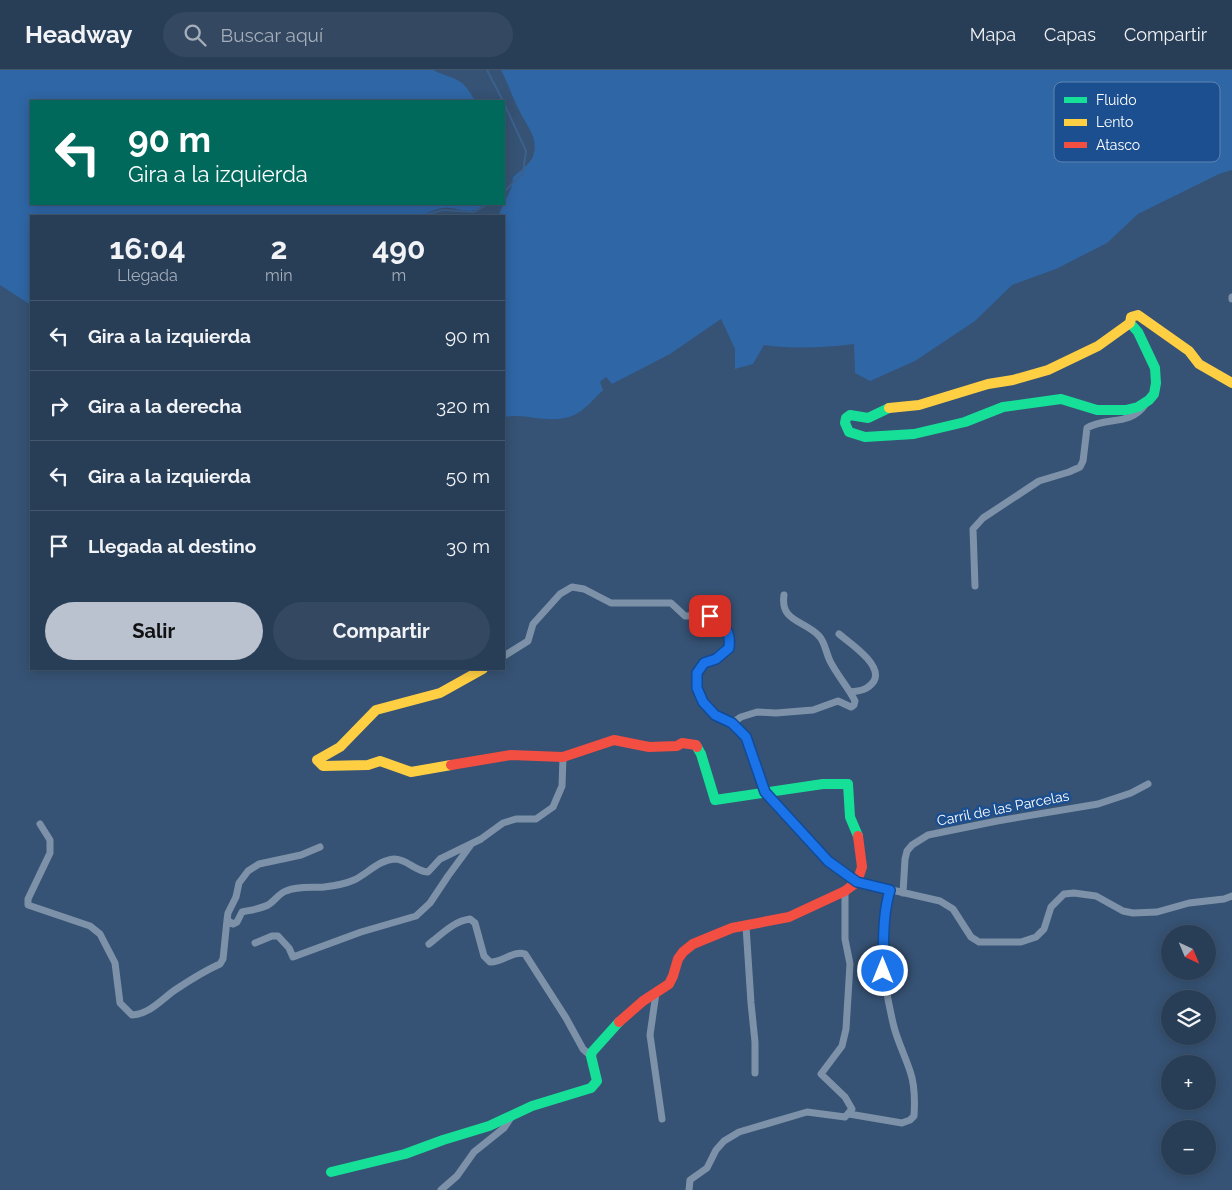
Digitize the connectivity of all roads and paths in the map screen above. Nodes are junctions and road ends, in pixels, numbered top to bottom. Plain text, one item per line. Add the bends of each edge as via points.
1 (1130, 323) junction
2 (1232, 383) edge
3 (1149, 400) junction
4 (975, 586) dead end
5 (784, 595) dead end
6 (839, 634) dead end
7 (505, 655) edge
8 (481, 670) edge
9 (850, 692) junction
10 (732, 723) junction
11 (563, 756) junction
12 (1148, 784) dead end
13 (765, 792) junction
14 (40, 824) dead end
15 (472, 844) junction
16 (320, 847) dead end
17 (857, 882) junction
18 (890, 890) junction
19 (845, 891) junction
20 (903, 893) junction
21 (1232, 896) edge
22 (227, 920) junction
23 (746, 926) junction
24 (255, 944) dead end
25 (429, 944) dead end
26 (656, 993) junction
27 (591, 1056) junction
28 (755, 1073) dead end
29 (849, 1114) junction
30 (512, 1116) junction
31 (662, 1119) dead end
32 (331, 1172) dead end
33 (441, 1190) edge
34 (689, 1190) edge

1 - 2 street via 1132,317 1143,317 1189,351 1199,364
1 - 3 street via 1138,332 1155,368 1154,394
1 - 3 street via 1098,346 1048,370 919,405 892,407 868,418 850,415 845,423 849,432 865,438 914,434 965,422 1003,407 1061,399 1097,410 1126,410
3 - 4 street via 1140,412 1125,420 1093,424 1087,428 1080,467 1039,481 983,518 973,529
5 - 9 street via 784,609 788,616 821,638 830,662
6 - 9 street via 870,661 876,671 876,678 864,690
7 - 10 street via 528,641 533,624 560,594 572,587 584,589 611,603 671,603 685,616 710,616 728,631 729,648 716,659 704,663 697,673 697,688 703,702 715,715
8 - 11 street via 440,693 376,710 340,747 317,760 323,766 368,765 380,761 411,772 511,755
9 - 10 street via 855,701 851,707 838,701 813,710 757,712
10 - 13 street via 746,737
11 - 13 street via 614,740 649,747 682,743 696,745 715,800
11 - 15 street via 562,786 553,808 536,819 503,822
12 - 20 street, Carril de las Parcelas via 1098,804 928,835 907,851
13 - 17 street via 828,861
13 - 17 street via 848,784 850,817 857,832 862,866
14 - 22 street via 50,840 50,853 28,905 90,926 100,934 115,963 120,1003 132,1015 139,1015 220,964
15 - 22 street via 440,859 428,872 420,872 408,862 391,859 353,880 326,887 285,891 269,904 242,912 233,924
15 - 24 street via 430,904 416,916 293,957 278,936
16 - 22 street via 301,855 259,864 248,871 239,883
17 - 18 street
17 - 19 street
18 - 20 street
18 - 29 street via 882,934 884,985 894,1029 912,1079 914,1116 902,1123
19 - 23 street via 786,918
19 - 29 street via 845,939 850,964 846,1029 842,1046 821,1074 845,1097 852,1109
20 - 21 street via 940,901 953,909 971,937 979,942 1028,941 1044,929 1051,907 1064,894 1074,892 1096,896 1133,913 1157,912
23 - 26 street via 715,934 689,946 677,960 672,980
23 - 28 street via 756,1042
25 - 27 street via 455,924 470,919 475,923 484,956 490,962 518,953 525,954 583,1049
26 - 27 street via 612,1028
26 - 31 street via 650,1035
27 - 30 street via 597,1077 595,1086 532,1106
29 - 34 street via 845,1117 807,1112 739,1132 724,1141 707,1168 690,1180
30 - 32 street via 405,1154
30 - 33 street via 504,1128 474,1152 457,1176

